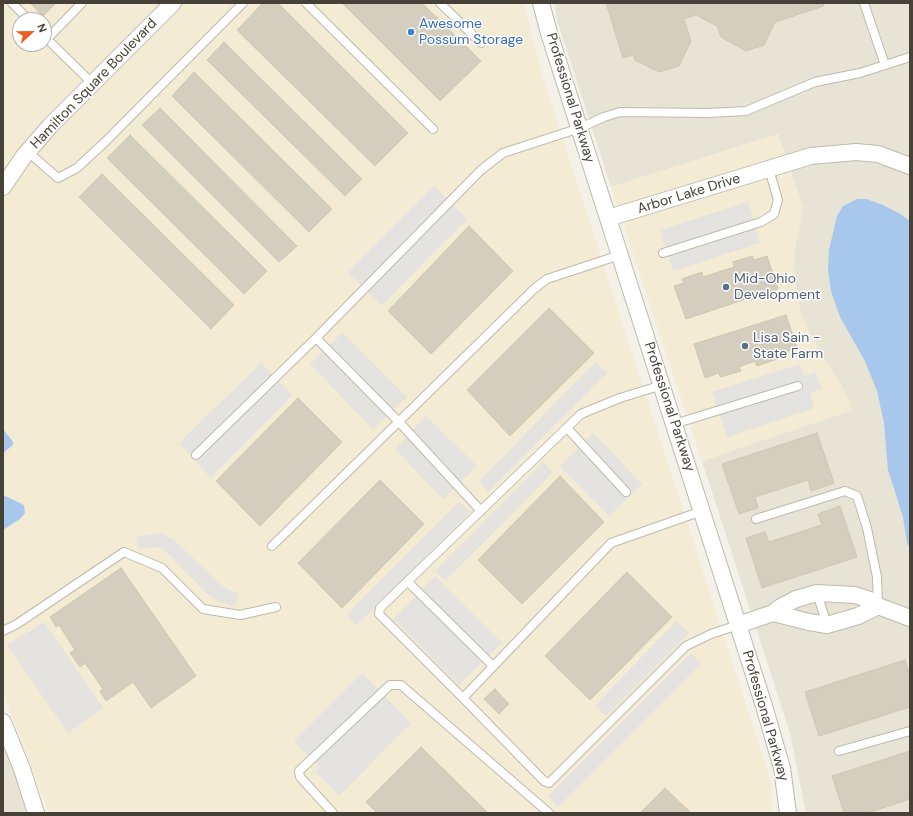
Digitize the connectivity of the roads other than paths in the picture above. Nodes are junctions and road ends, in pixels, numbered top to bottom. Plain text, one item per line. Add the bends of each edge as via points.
1 (12, 3) edge
2 (82, 3) edge
3 (173, 3) edge
4 (243, 3) edge
5 (306, 3) edge
6 (440, 3) edge
7 (541, 3) edge
8 (864, 3) edge
9 (20, 12) edge
10 (52, 31) edge
11 (52, 43) edge
12 (480, 43) dead end
13 (910, 57) edge
14 (885, 65) junction
15 (92, 83) junction
16 (580, 128) junction
17 (433, 129) dead end
18 (28, 152) junction
19 (910, 166) edge
20 (769, 169) junction
21 (3, 187) edge
22 (608, 218) junction
23 (663, 253) dead end
24 (620, 255) junction
25 (316, 338) junction
26 (662, 385) junction
27 (798, 386) dead end
28 (399, 422) junction
29 (674, 424) junction
30 (567, 428) junction
31 (196, 454) dead end
32 (626, 492) dead end
33 (481, 511) junction
34 (702, 512) junction
35 (756, 519) dead end
36 (272, 546) dead end
37 (408, 582) junction
38 (817, 593) junction
39 (878, 606) junction
40 (276, 608) dead end
41 (773, 613) junction
42 (910, 618) edge
43 (738, 625) junction
44 (827, 625) junction
45 (3, 630) edge
46 (493, 666) junction
47 (463, 698) junction
48 (3, 722) edge
49 (910, 731) edge
50 (839, 751) dead end
51 (36, 813) edge
52 (333, 813) edge
53 (549, 813) edge
54 (788, 813) edge

1 - 9 lane
2 - 10 lane
3 - 15 street, Hamilton Square Boulevard
4 - 18 lane via 76,168 58,178
5 - 17 lane
6 - 12 lane
7 - 16 street, Professional Parkway
8 - 14 lane
11 - 15 lane
13 - 14 lane
14 - 16 lane via 815,82 746,111 620,112
15 - 18 street, Hamilton Square Boulevard
16 - 22 street, Professional Parkway
16 - 25 lane via 503,153 481,170
18 - 21 street, Hamilton Square Boulevard
19 - 20 street, Arbor Lake Drive via 878,154 856,152 811,156
20 - 22 street, Arbor Lake Drive
20 - 23 lane via 778,200 774,214 761,222
22 - 24 street, Professional Parkway
24 - 26 street, Professional Parkway
24 - 28 lane via 547,279 535,288
25 - 28 lane
25 - 31 lane
26 - 29 street, Professional Parkway
26 - 30 lane via 581,414
27 - 29 lane
28 - 33 lane
28 - 36 lane
29 - 34 street, Professional Parkway
30 - 32 lane
30 - 33 lane
33 - 37 lane
34 - 43 street, Professional Parkway
34 - 46 lane via 611,543
35 - 39 lane via 845,491 857,496 867,528 876,576
37 - 46 lane
37 - 47 lane via 380,608 379,614
38 - 39 street via 855,595
38 - 41 street via 796,599
38 - 44 lane
39 - 42 street
39 - 44 street via 858,616
40 - 45 lane via 240,615 203,609 162,568 124,552 17,624
41 - 43 street
41 - 44 street
43 - 47 lane via 686,646 549,783 544,781
43 - 54 street, Professional Parkway via 782,768
46 - 47 lane
48 - 51 street via 20,763
49 - 50 lane
52 - 53 lane via 300,777 299,771 390,685 401,685

